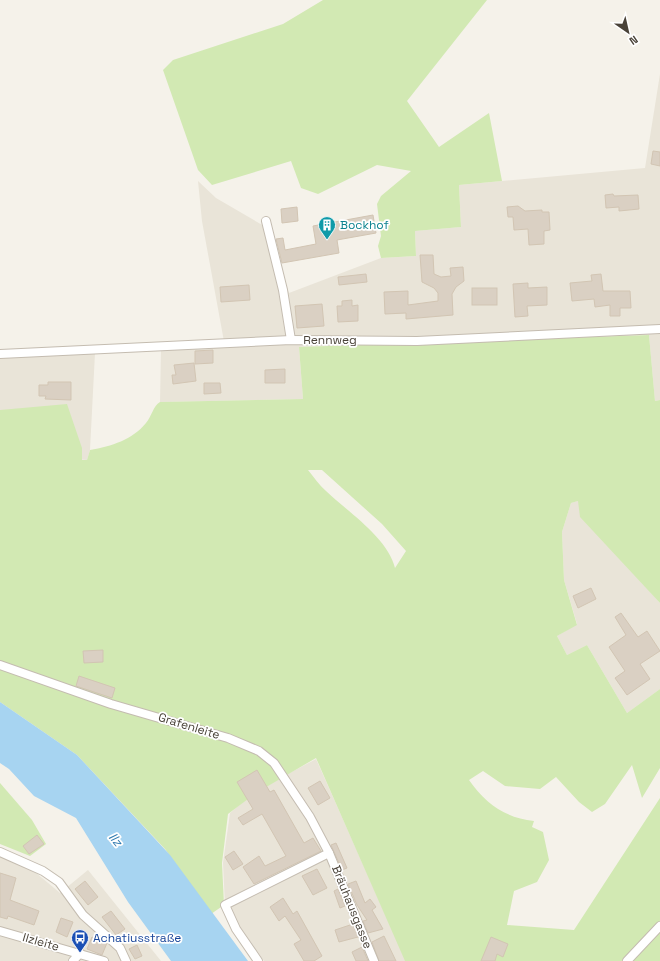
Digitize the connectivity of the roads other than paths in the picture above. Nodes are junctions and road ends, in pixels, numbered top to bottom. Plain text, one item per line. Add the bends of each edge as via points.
1 (266, 221) dead end
2 (660, 329) edge
3 (291, 340) junction
4 (0, 354) edge
5 (0, 665) edge
6 (0, 852) edge
7 (329, 853) junction
8 (660, 926) edge
9 (0, 931) edge
10 (80, 953) junction
11 (74, 961) edge
12 (104, 961) edge
13 (126, 961) edge
14 (258, 961) edge
15 (374, 961) edge
16 (627, 961) edge

1 - 3 street via 283,290
2 - 3 street, Rennweg via 417,341
3 - 4 street, Rennweg
5 - 7 street, Grafenleite via 111,704 228,738 259,751 274,763 310,817
6 - 13 street via 43,871 59,882 83,915 120,948
7 - 14 street via 225,905 236,929
7 - 15 street, Bräuhausgasse
8 - 16 street
9 - 10 street, Ilzleite
10 - 11 street
10 - 12 street, Ilzleite

